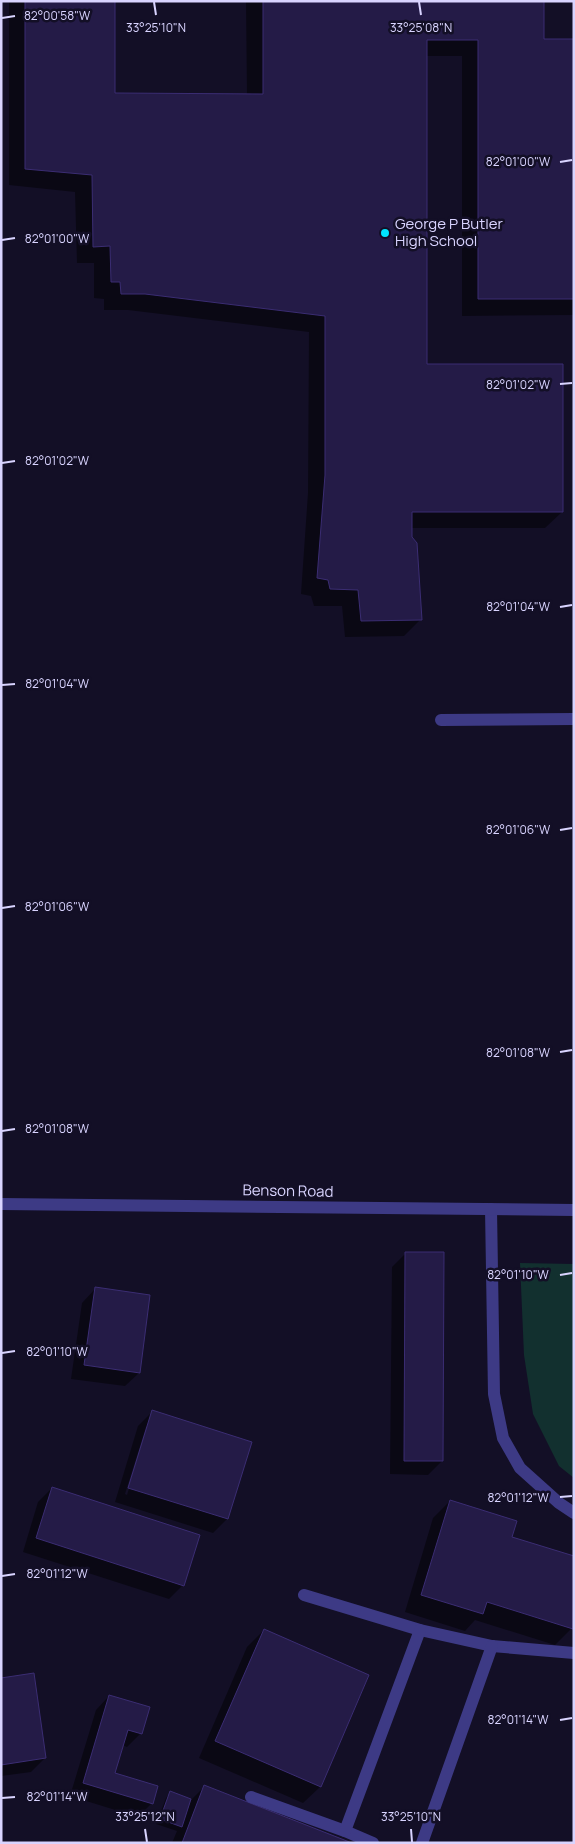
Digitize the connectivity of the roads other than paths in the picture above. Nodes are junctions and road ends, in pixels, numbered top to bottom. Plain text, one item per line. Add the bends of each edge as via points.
1 (574, 719) edge
2 (441, 720) dead end
3 (1, 1204) edge
4 (490, 1209) junction
5 (574, 1210) edge
6 (574, 1514) edge
7 (304, 1596) dead end
8 (420, 1630) junction
9 (492, 1646) junction
10 (574, 1653) edge
11 (251, 1797) dead end
12 (345, 1831) junction
13 (373, 1843) edge
14 (422, 1843) edge

1 - 2 street
3 - 4 street, Benson Road
4 - 5 street, Benson Road
4 - 6 street via 494,1394 503,1438 520,1468
7 - 8 street
8 - 9 street
8 - 12 street
9 - 10 street
9 - 14 street
11 - 12 street
12 - 13 street

